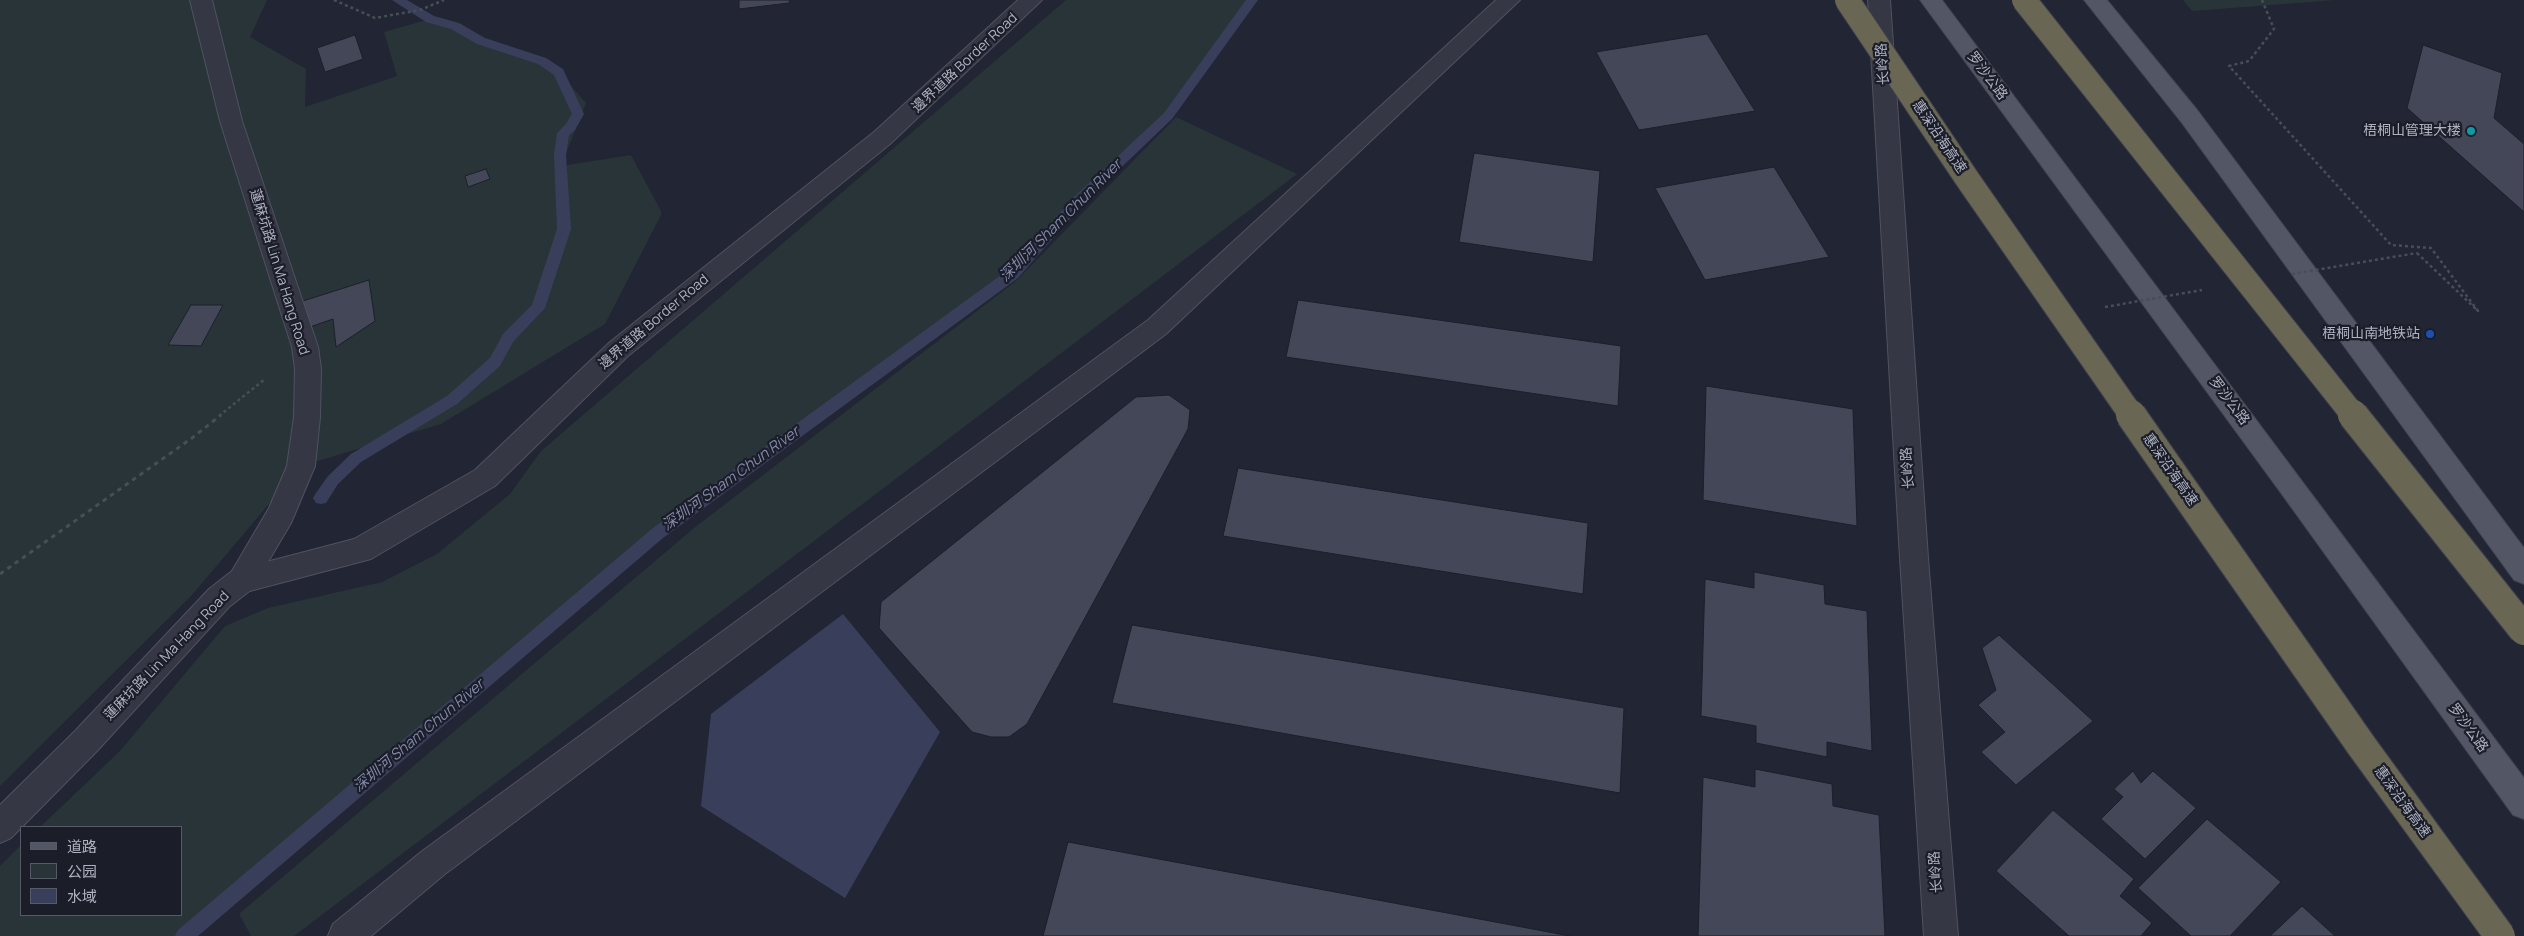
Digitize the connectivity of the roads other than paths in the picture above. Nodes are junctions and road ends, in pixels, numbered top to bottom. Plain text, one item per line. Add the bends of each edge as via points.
1 (201, 0) edge
2 (1030, 0) edge
3 (1509, 0) edge
4 (1847, 0) edge
5 (1879, 0) edge
6 (1931, 0) edge
7 (2024, 0) edge
8 (2095, 0) edge
9 (2524, 571) edge
10 (242, 580) junction
11 (2524, 630) edge
12 (2524, 804) edge
13 (0, 827) edge
14 (345, 936) edge
15 (1941, 936) edge
16 (2500, 936) edge

1 - 10 street, 蓮麻坑路 Lin Ma Hang Road via 231,122 305,347 308,369 301,466 281,514
2 - 10 street, 邊界道路 Border Road via 882,138 619,349 485,478 362,550
3 - 14 street via 1157,327 433,863
4 - 16 highway, 惠深沿海高速, bridge via 2360,745
5 - 15 street, 长岭路
6 - 12 main road, 罗沙公路 via 2286,477
7 - 11 highway, bridge
8 - 9 main road via 2190,116
10 - 13 street, 蓮麻坑路 Lin Ma Hang Road via 219,598 106,720

